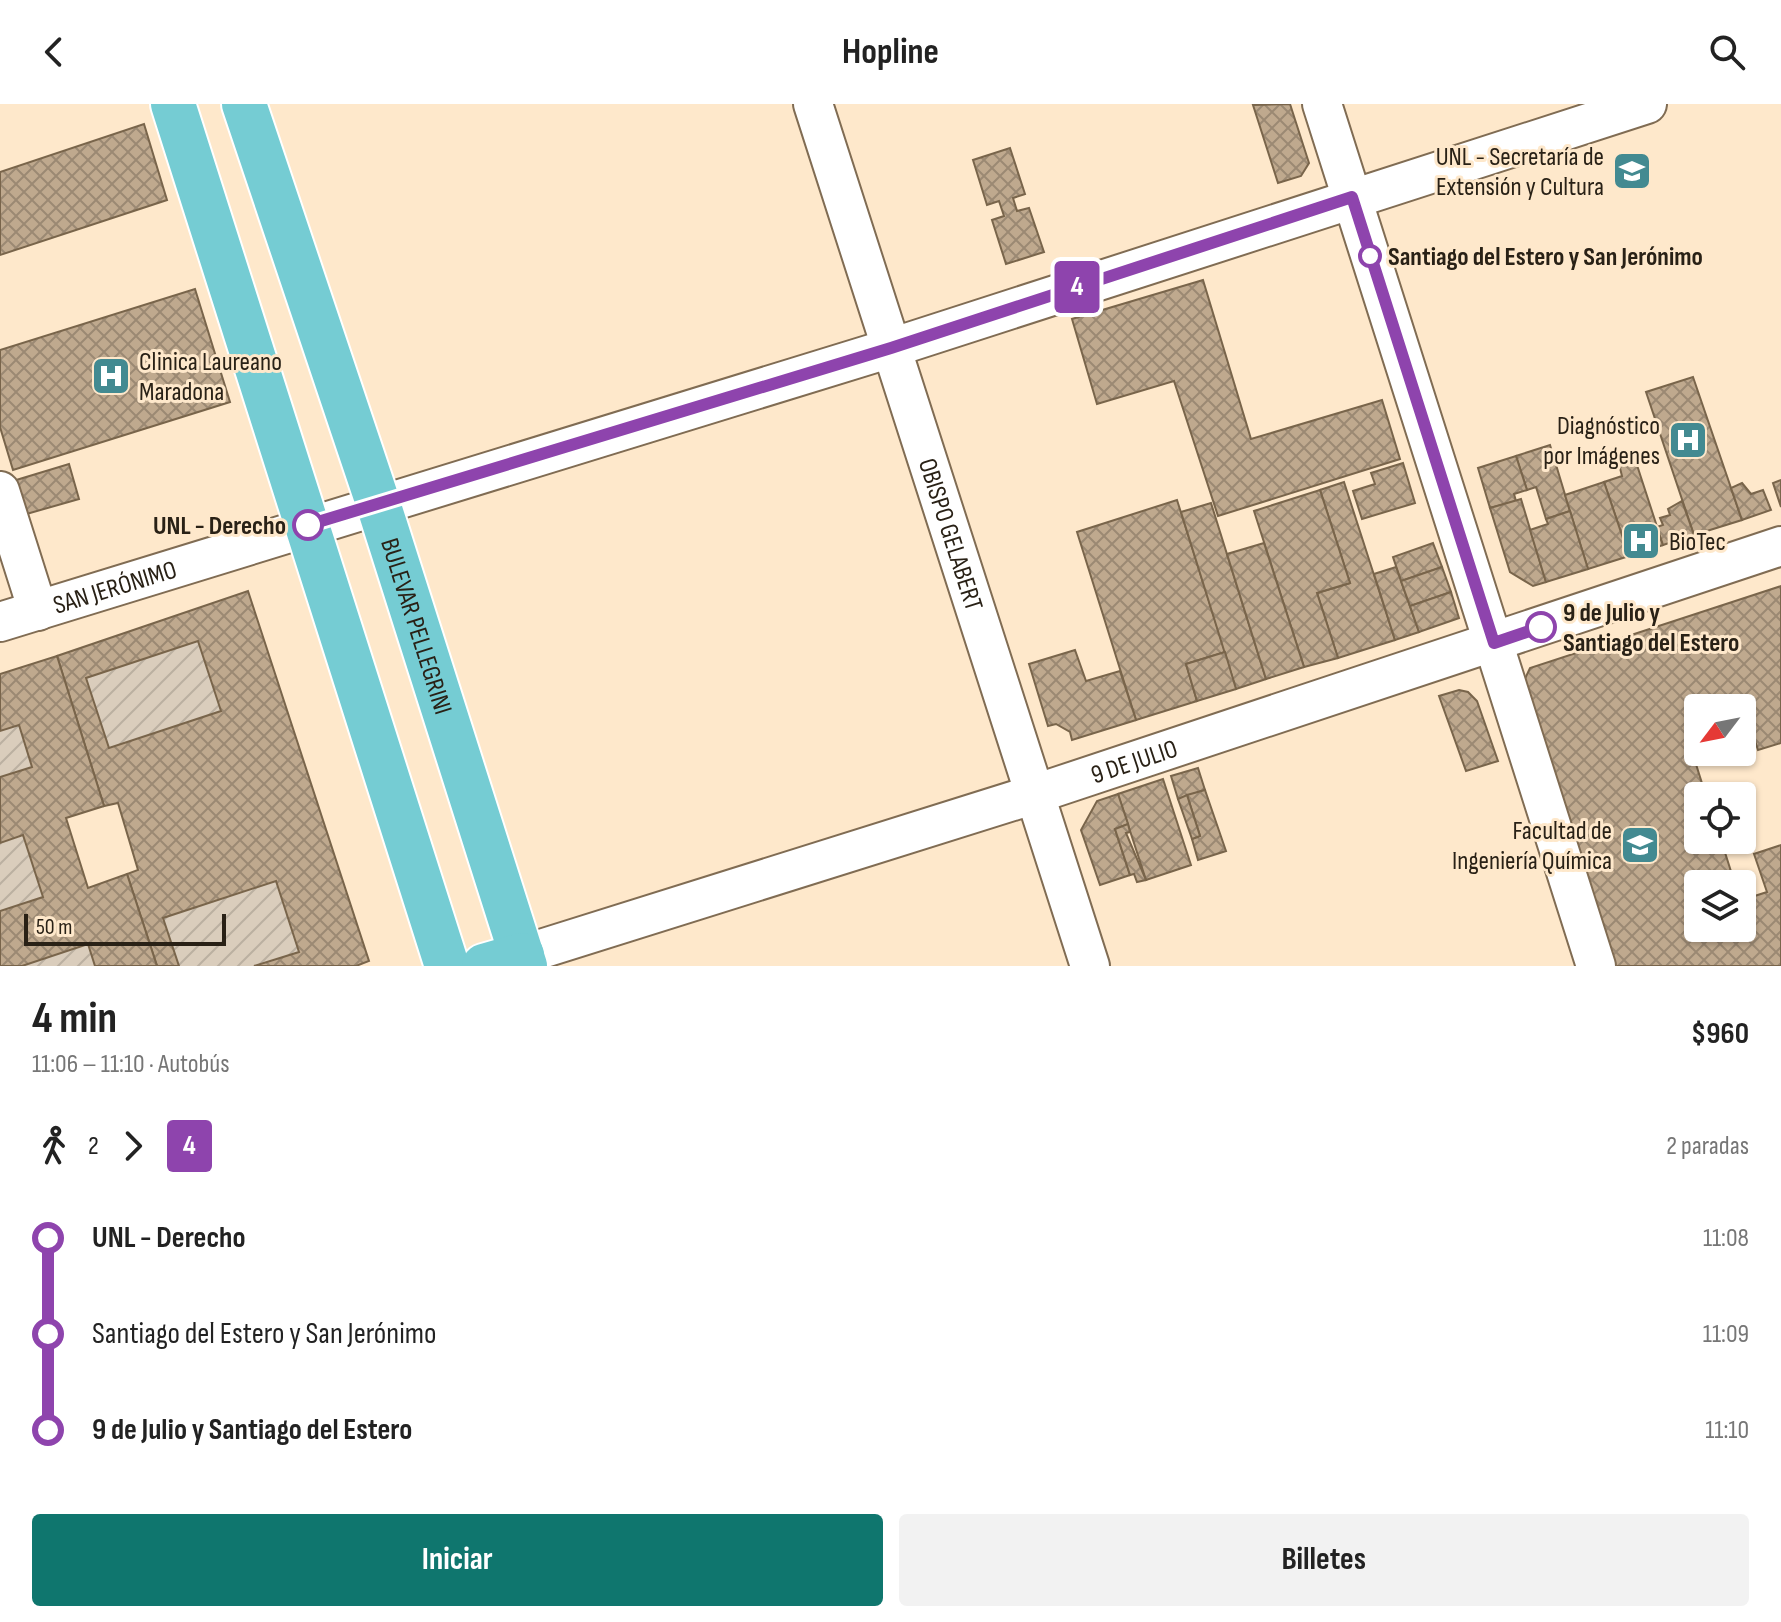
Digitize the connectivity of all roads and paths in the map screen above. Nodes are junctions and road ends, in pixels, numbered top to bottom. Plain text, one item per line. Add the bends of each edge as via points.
1 (173, 104) edge
2 (244, 104) edge
3 (813, 104) edge
4 (1322, 104) edge
5 (1647, 104) edge
6 (1352, 197) junction
7 (891, 348) junction
8 (0, 491) edge
9 (378, 503) junction
10 (308, 525) junction
11 (1781, 546) edge
12 (38, 611) junction
13 (0, 622) edge
14 (1494, 643) junction
15 (1035, 794) junction
16 (511, 962) edge
17 (447, 966) edge
18 (1090, 966) edge
19 (1596, 966) edge

1 - 10 main road
2 - 9 main road, BULEVAR PELLEGRINI
3 - 7 street, OBISPO GELABERT
4 - 6 street
5 - 6 street, SAN JERÓNIMO
6 - 7 street, SAN JERÓNIMO
6 - 14 street
7 - 9 street, SAN JERÓNIMO
7 - 15 street, OBISPO GELABERT
8 - 12 street
9 - 10 street, SAN JERÓNIMO
9 - 16 main road, BULEVAR PELLEGRINI
10 - 12 street, SAN JERÓNIMO
10 - 17 main road
11 - 14 street, 9 DE JULIO
12 - 13 street, SAN JERÓNIMO
14 - 15 street, 9 DE JULIO
14 - 19 street
15 - 16 street, 9 DE JULIO
15 - 18 street, OBISPO GELABERT

